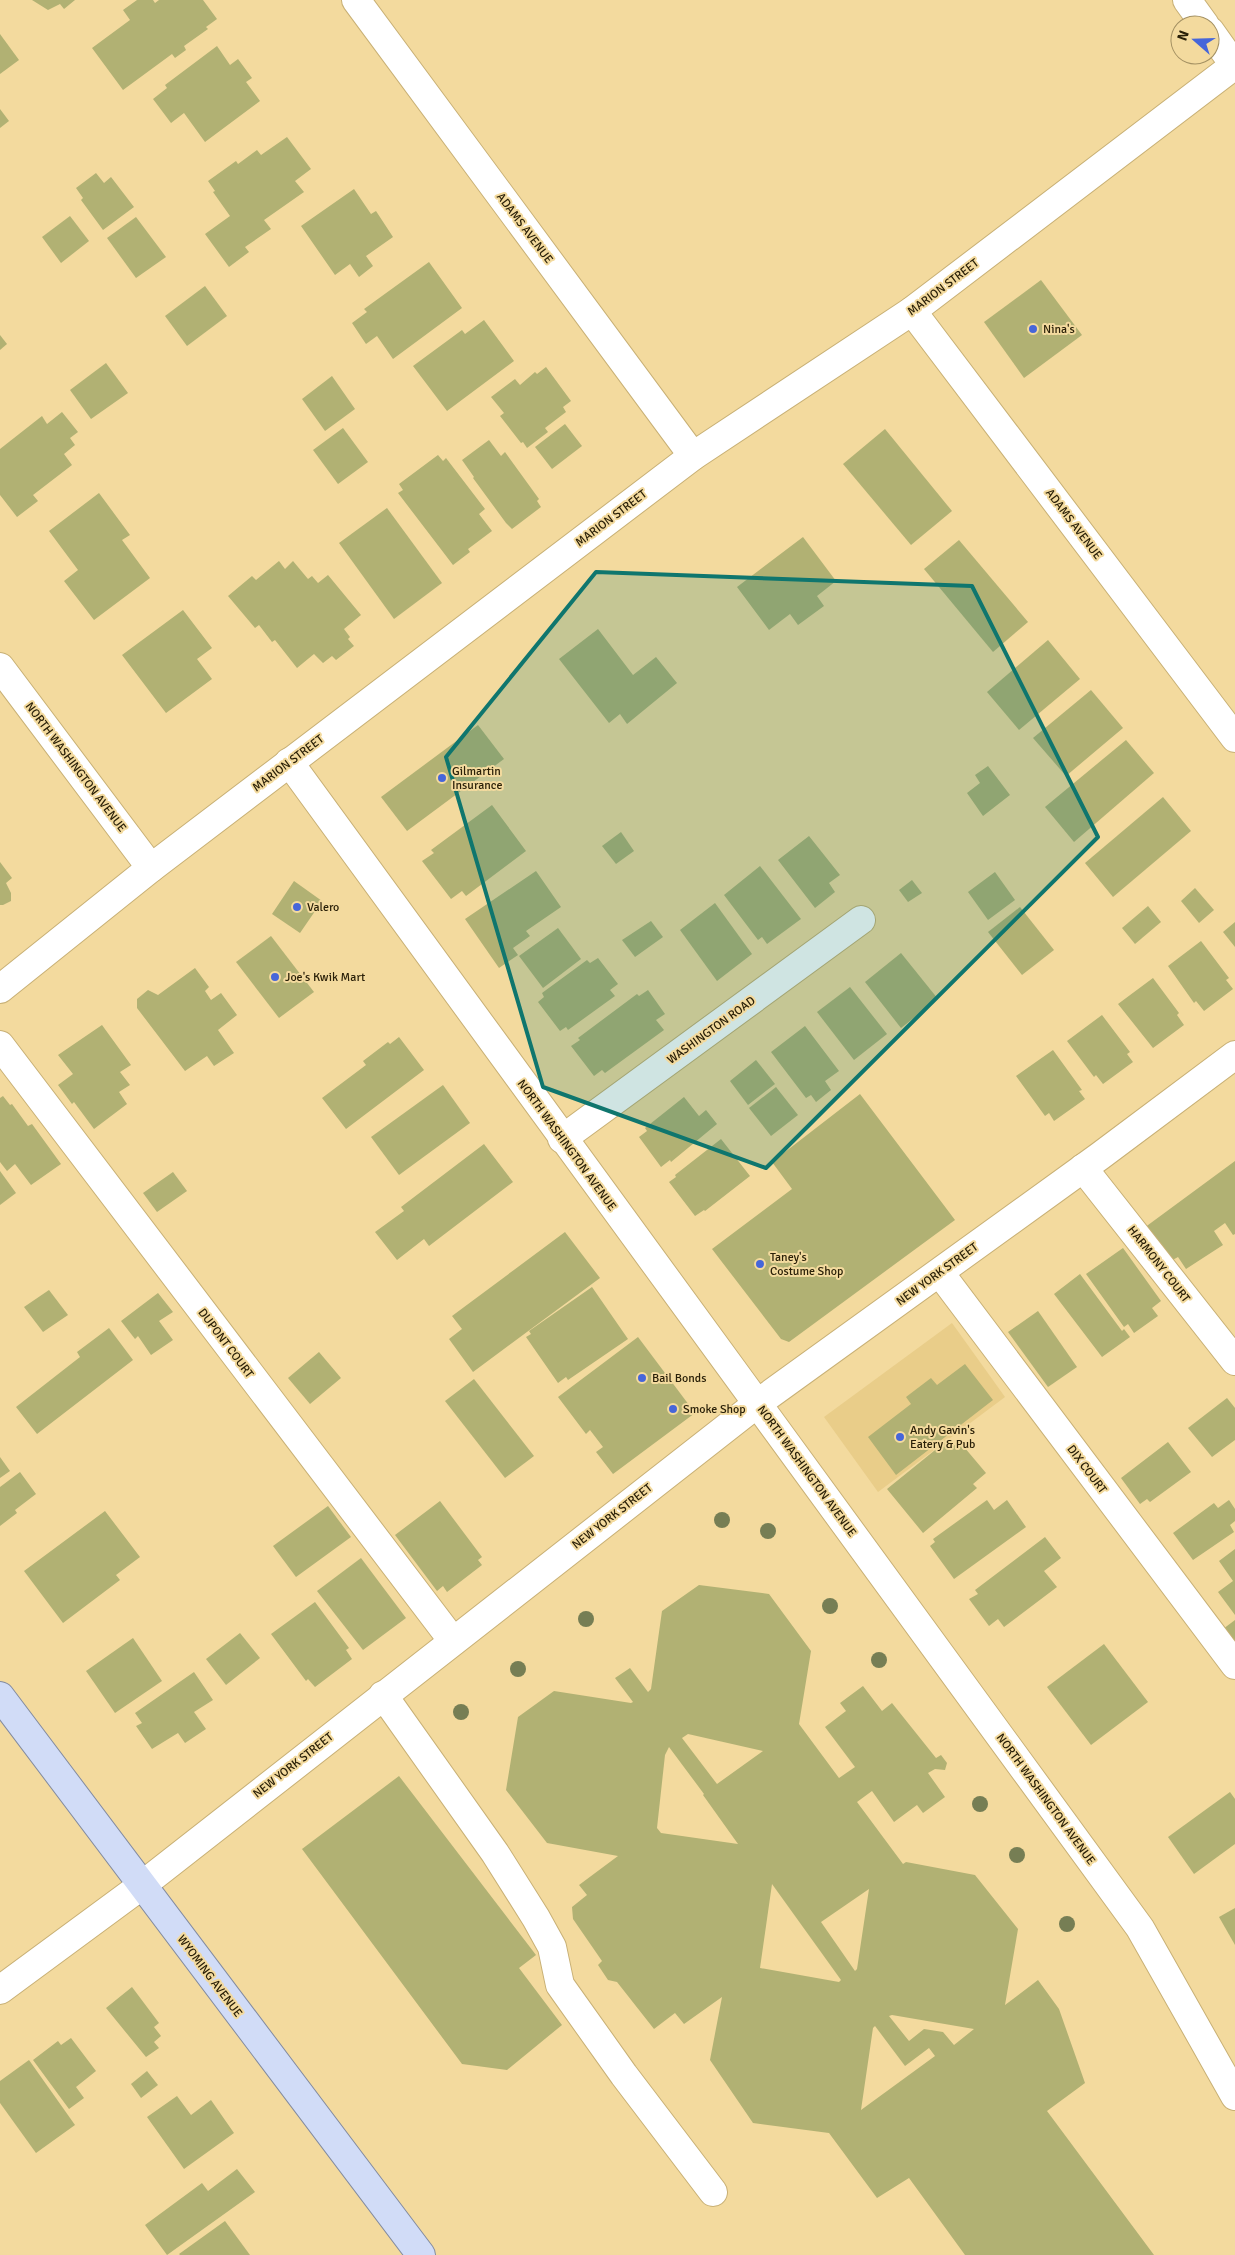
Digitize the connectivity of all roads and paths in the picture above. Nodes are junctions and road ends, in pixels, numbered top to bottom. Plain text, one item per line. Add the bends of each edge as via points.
1 (356, 0) edge
2 (1187, 0) edge
3 (1198, 15) edge
4 (1220, 46) edge
5 (1235, 66) edge
6 (912, 310) junction
7 (693, 456) junction
8 (0, 667) edge
9 (1235, 738) edge
10 (289, 762) junction
11 (152, 868) junction
12 (861, 920) dead end
13 (0, 989) edge
14 (0, 1045) edge
15 (1235, 1055) edge
16 (562, 1139) junction
17 (1083, 1168) junction
18 (940, 1273) junction
19 (1235, 1361) edge
20 (758, 1403) junction
21 (452, 1640) junction
22 (1235, 1665) edge
23 (383, 1695) junction
24 (0, 1696) edge
25 (141, 1886) junction
26 (0, 1990) edge
27 (1235, 2096) edge
28 (713, 2192) dead end
29 (421, 2255) edge

1 - 7 street, ADAMS AVENUE
2 - 3 street
4 - 5 street
5 - 6 street, MARION STREET
6 - 7 street, MARION STREET
6 - 9 street, ADAMS AVENUE
7 - 10 street, MARION STREET
8 - 11 street, NORTH WASHINGTON AVENUE
10 - 11 street, MARION STREET
10 - 16 street, NORTH WASHINGTON AVENUE
11 - 13 street, MARION STREET
12 - 16 street, WASHINGTON ROAD
14 - 21 street, DUPONT COURT
15 - 17 street, NEW YORK STREET
16 - 20 street, NORTH WASHINGTON AVENUE
17 - 18 street, NEW YORK STREET
17 - 19 street, HARMONY COURT
18 - 20 street, NEW YORK STREET
18 - 22 street, DIX COURT
20 - 21 street, NEW YORK STREET
20 - 27 street, NORTH WASHINGTON AVENUE via 1140,1928
21 - 23 street, NEW YORK STREET
23 - 25 street, NEW YORK STREET
23 - 28 street via 495,1853 536,1918 552,1947 560,1985
24 - 25 main road, WYOMING AVENUE
25 - 26 street, NEW YORK STREET
25 - 29 main road, WYOMING AVENUE

